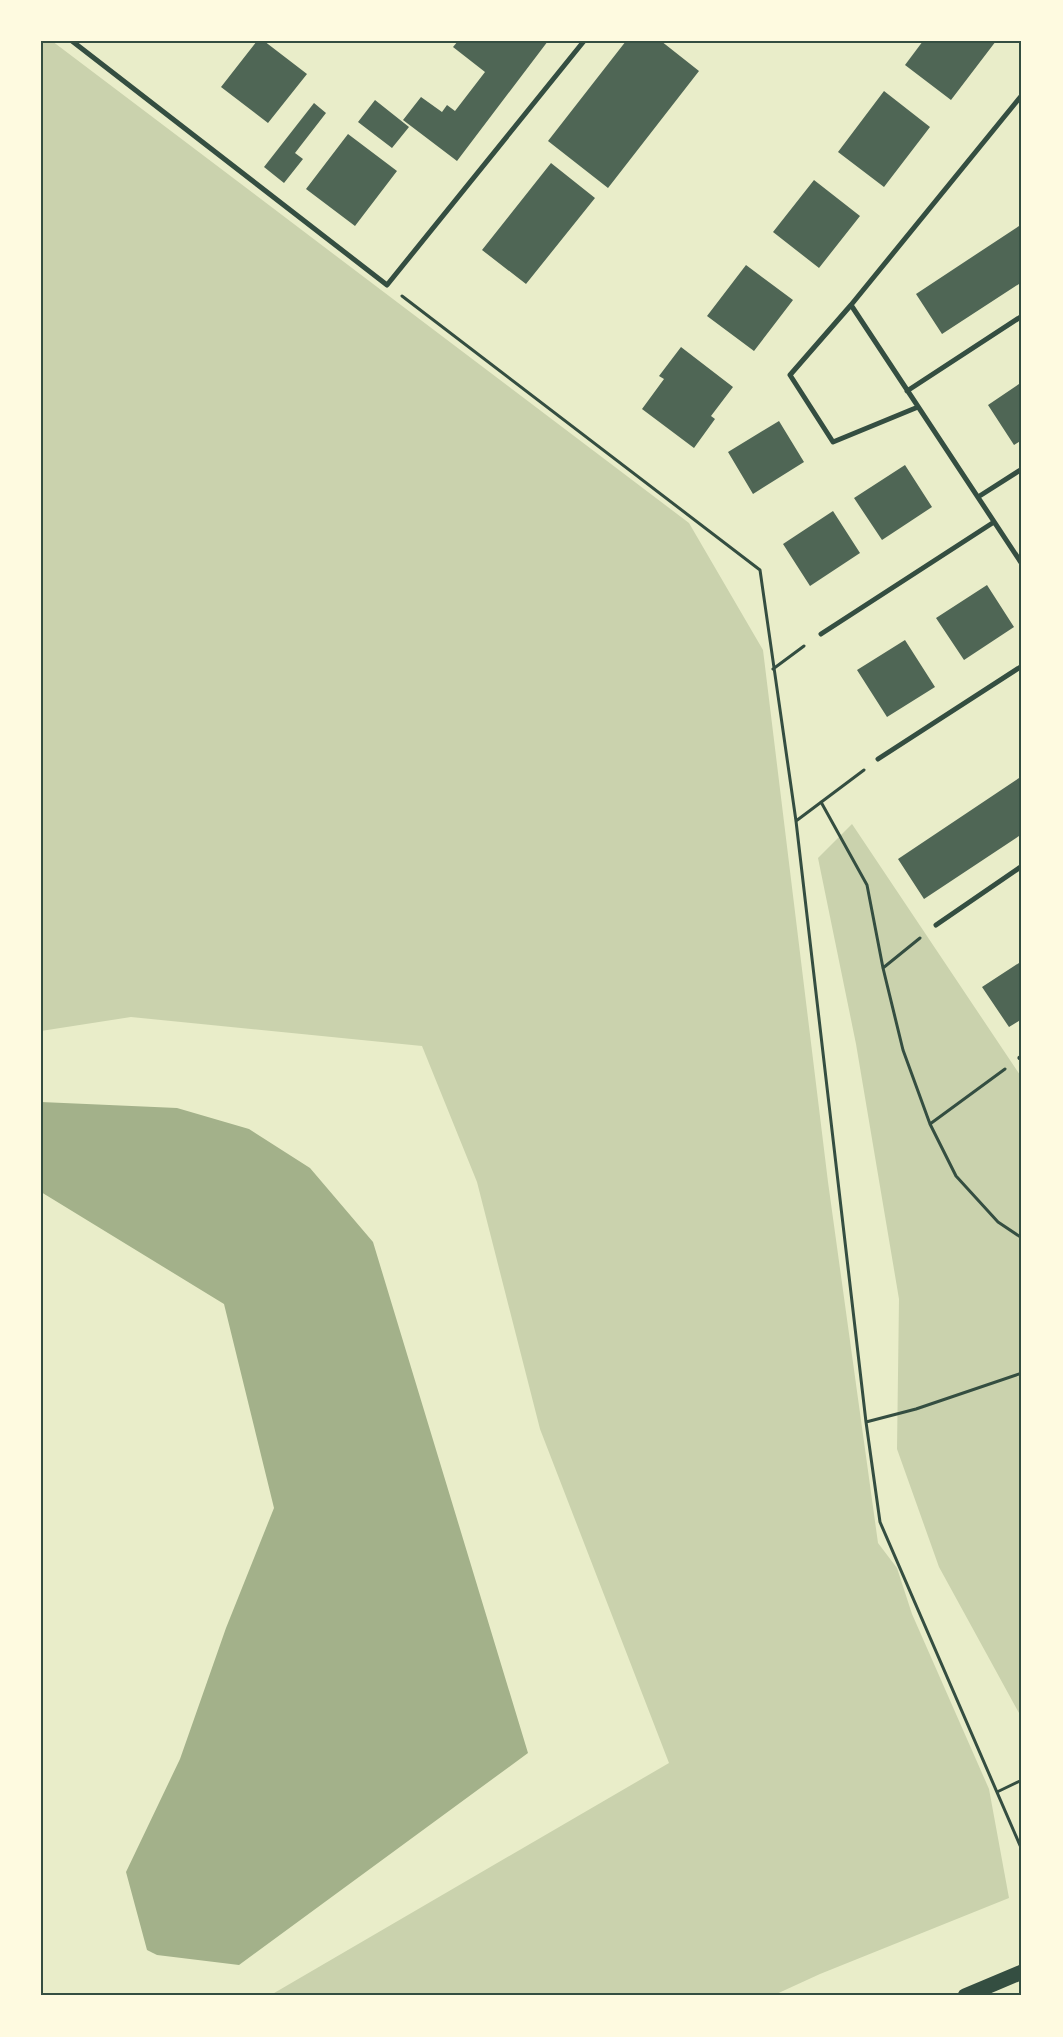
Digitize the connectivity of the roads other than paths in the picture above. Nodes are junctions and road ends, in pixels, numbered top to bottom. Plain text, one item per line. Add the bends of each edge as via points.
1 (72, 41) edge
2 (584, 41) edge
3 (1022, 95) edge
4 (851, 305) junction
5 (1022, 316) edge
6 (908, 391) junction
7 (918, 407) junction
8 (1022, 469) edge
9 (978, 497) junction
10 (994, 522) junction
11 (1022, 564) edge
12 (821, 634) road end
13 (1022, 666) edge
14 (878, 759) road end
15 (1022, 866) edge
16 (936, 925) road end
17 (1022, 1972) edge
18 (965, 1996) edge

1 - 2 street via 387,285
3 - 4 street
4 - 6 street
4 - 7 street via 790,376 833,442
5 - 6 street
6 - 7 street
7 - 9 street
8 - 9 street
9 - 10 street
10 - 11 street
10 - 12 street
13 - 14 street
15 - 16 street
17 - 18 highway

